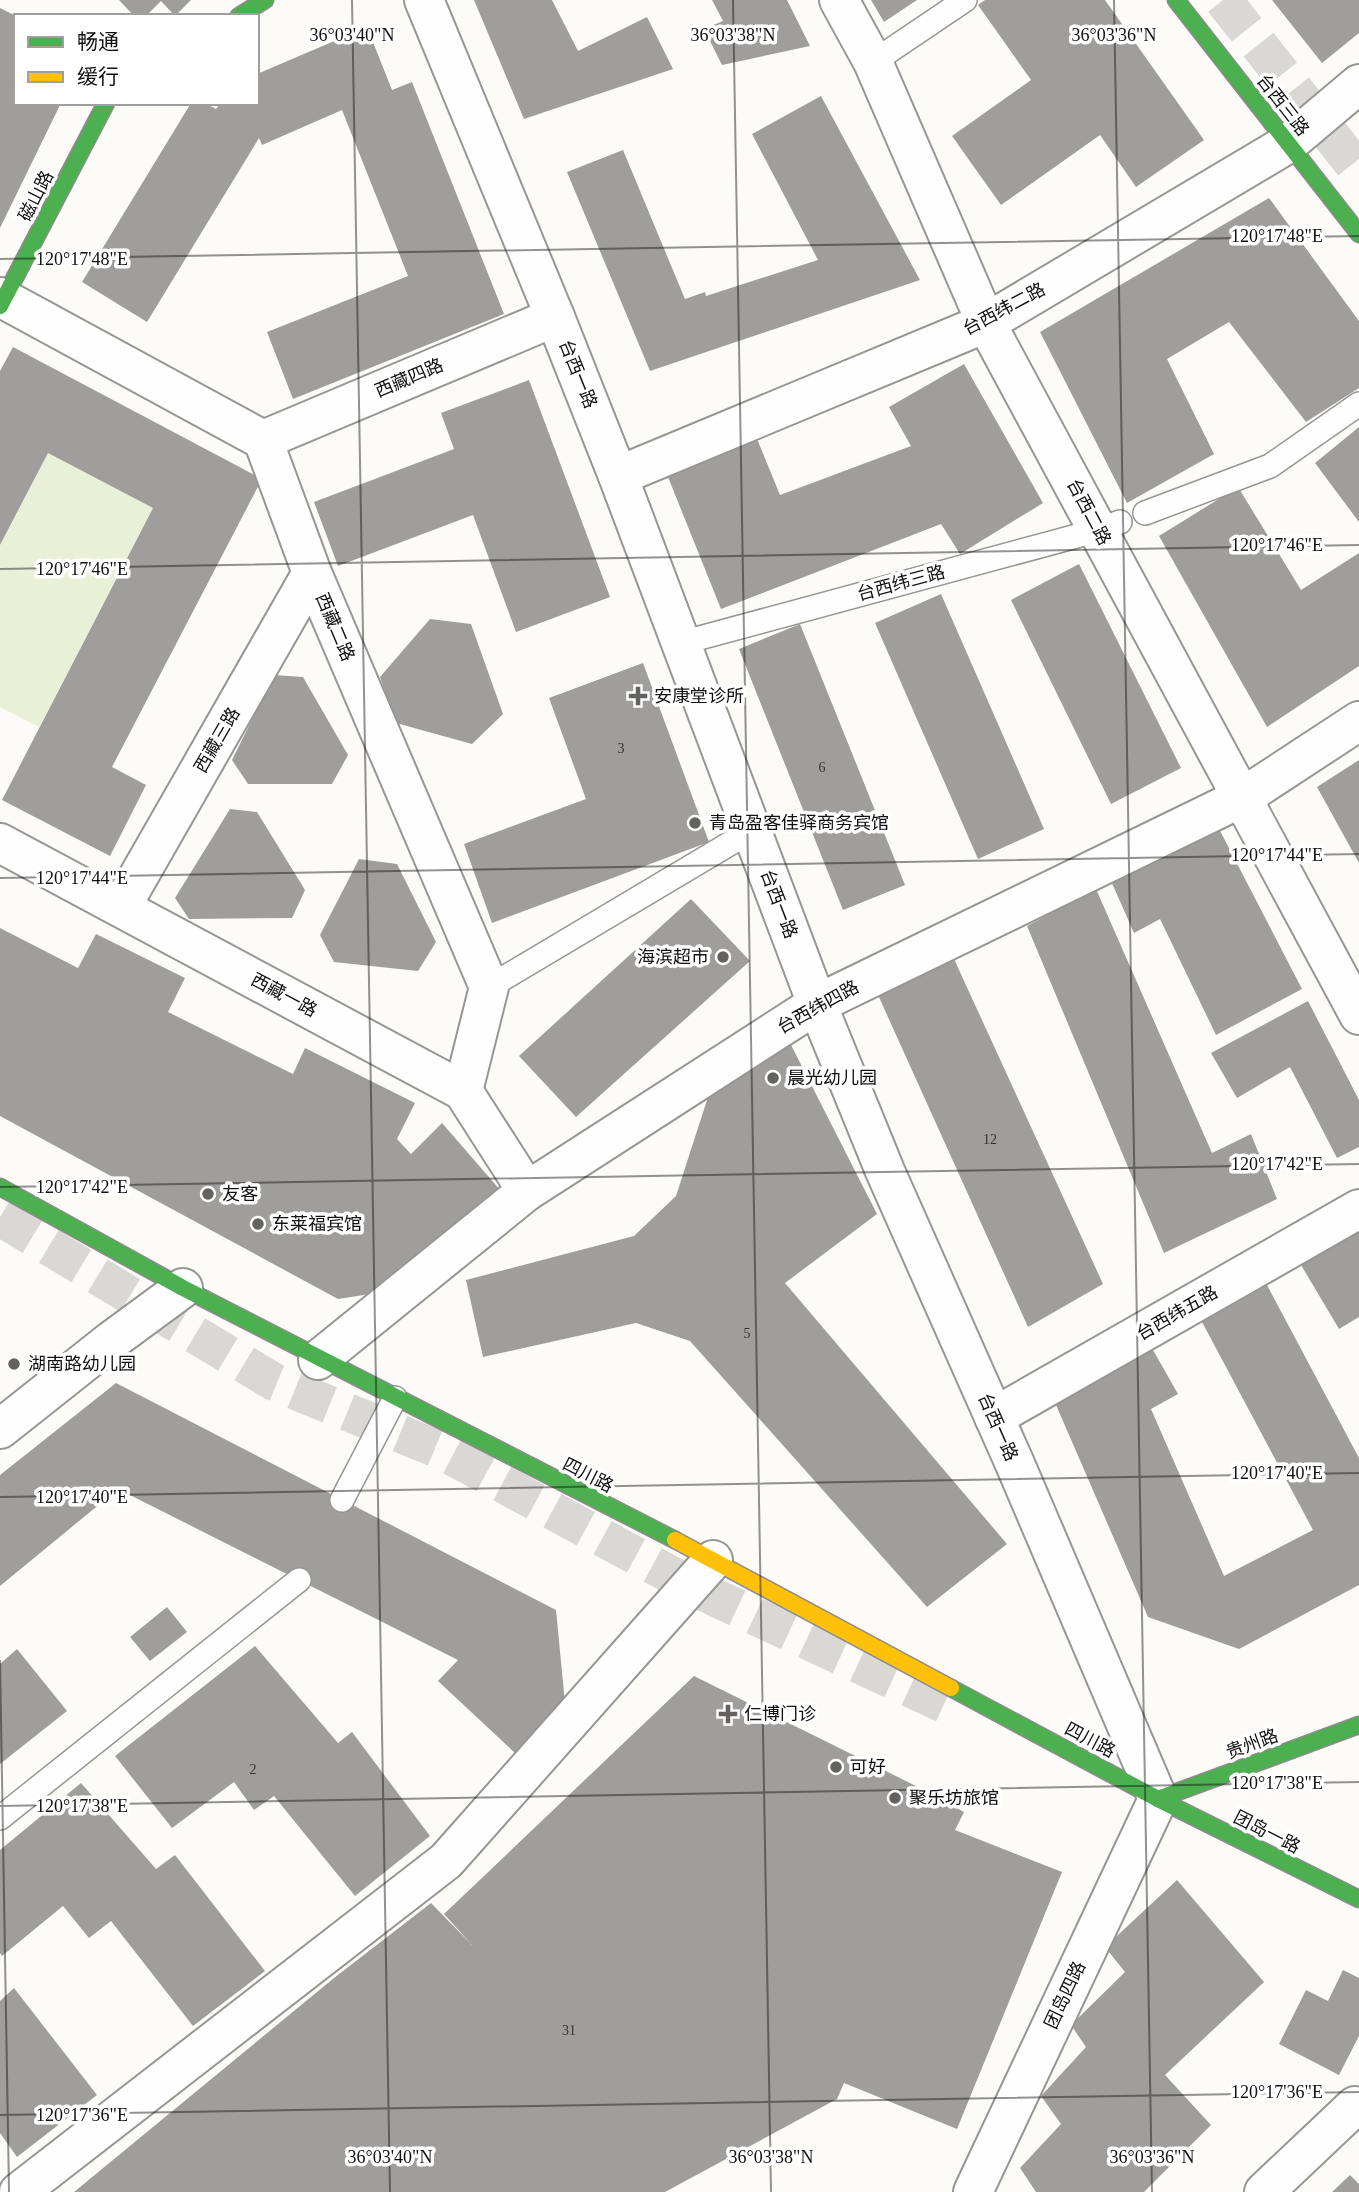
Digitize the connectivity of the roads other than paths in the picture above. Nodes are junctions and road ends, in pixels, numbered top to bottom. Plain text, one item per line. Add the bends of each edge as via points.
1 (265, 0) edge
2 (424, 0) edge
3 (839, 0) edge
4 (965, 0) edge
5 (1176, 0) edge
6 (242, 14) edge
7 (873, 62) junction
8 (1359, 84) edge
9 (105, 105) edge
10 (1289, 143) junction
11 (1359, 234) edge
12 (1, 301) edge
13 (555, 317) junction
14 (986, 323) junction
15 (1359, 404) edge
16 (263, 440) junction
17 (618, 476) junction
18 (1145, 513) dead end
19 (1109, 526) junction
20 (312, 573) junction
21 (681, 643) junction
22 (1359, 720) edge
23 (1243, 797) junction
24 (751, 831) junction
25 (0, 843) edge
26 (121, 907) junction
27 (489, 987) junction
28 (817, 1004) junction
29 (1359, 1015) edge
30 (463, 1091) junction
31 (0, 1188) edge
32 (527, 1191) junction
33 (1359, 1209) edge
34 (183, 1288) junction
35 (318, 1360) junction
36 (395, 1398) junction
37 (994, 1417) junction
38 (0, 1429) edge
39 (342, 1500) dead end
40 (713, 1560) junction
41 (299, 1580) dead end
42 (1359, 1725) edge
43 (1158, 1799) junction
44 (0, 1818) edge
45 (1359, 1899) edge
46 (1355, 2106) dead end
47 (19, 2192) edge
48 (973, 2192) edge
49 (1264, 2192) edge

1 - 6 main road
2 - 13 street, 台西一路
3 - 7 street, 台西二路
4 - 7 lane
5 - 10 main road, 台西三路
7 - 14 street, 台西二路
8 - 10 street, 台西纬二路
9 - 12 main road, 磁山路
10 - 11 main road, 台西三路
10 - 14 street, 台西纬二路
12 - 16 street
13 - 16 street, 西藏四路
13 - 17 street, 台西一路
14 - 17 street, 台西纬二路
14 - 19 street, 台西二路
15 - 18 lane via 1270,467
16 - 20 street, 西藏二路
17 - 21 street, 台西一路
19 - 21 lane, 台西纬三路
19 - 23 street, 台西二路
20 - 26 street, 西藏三路
20 - 27 street, 西藏二路
21 - 24 street, 台西一路
22 - 23 street, 台西纬四路
23 - 28 street, 台西纬四路
23 - 29 street, 台西二路
24 - 27 lane
24 - 28 street, 台西一路
25 - 26 street, 西藏一路
26 - 30 street, 西藏一路
27 - 30 street
28 - 32 street, 台西纬四路
28 - 37 street, 台西一路
30 - 32 street, 西藏一路
31 - 34 main road, 四川路
32 - 35 street, 台西纬四路
33 - 37 street, 台西纬五路
34 - 35 main road, 四川路
34 - 38 street
35 - 36 main road, 四川路
36 - 39 lane
36 - 40 main road, 四川路
37 - 43 street, 台西一路
40 - 43 main road, 四川路
40 - 47 street via 446,1861
41 - 44 lane
42 - 43 main road, 贵州路
43 - 45 main road, 团岛一路
43 - 48 street, 团岛四路
46 - 49 street

